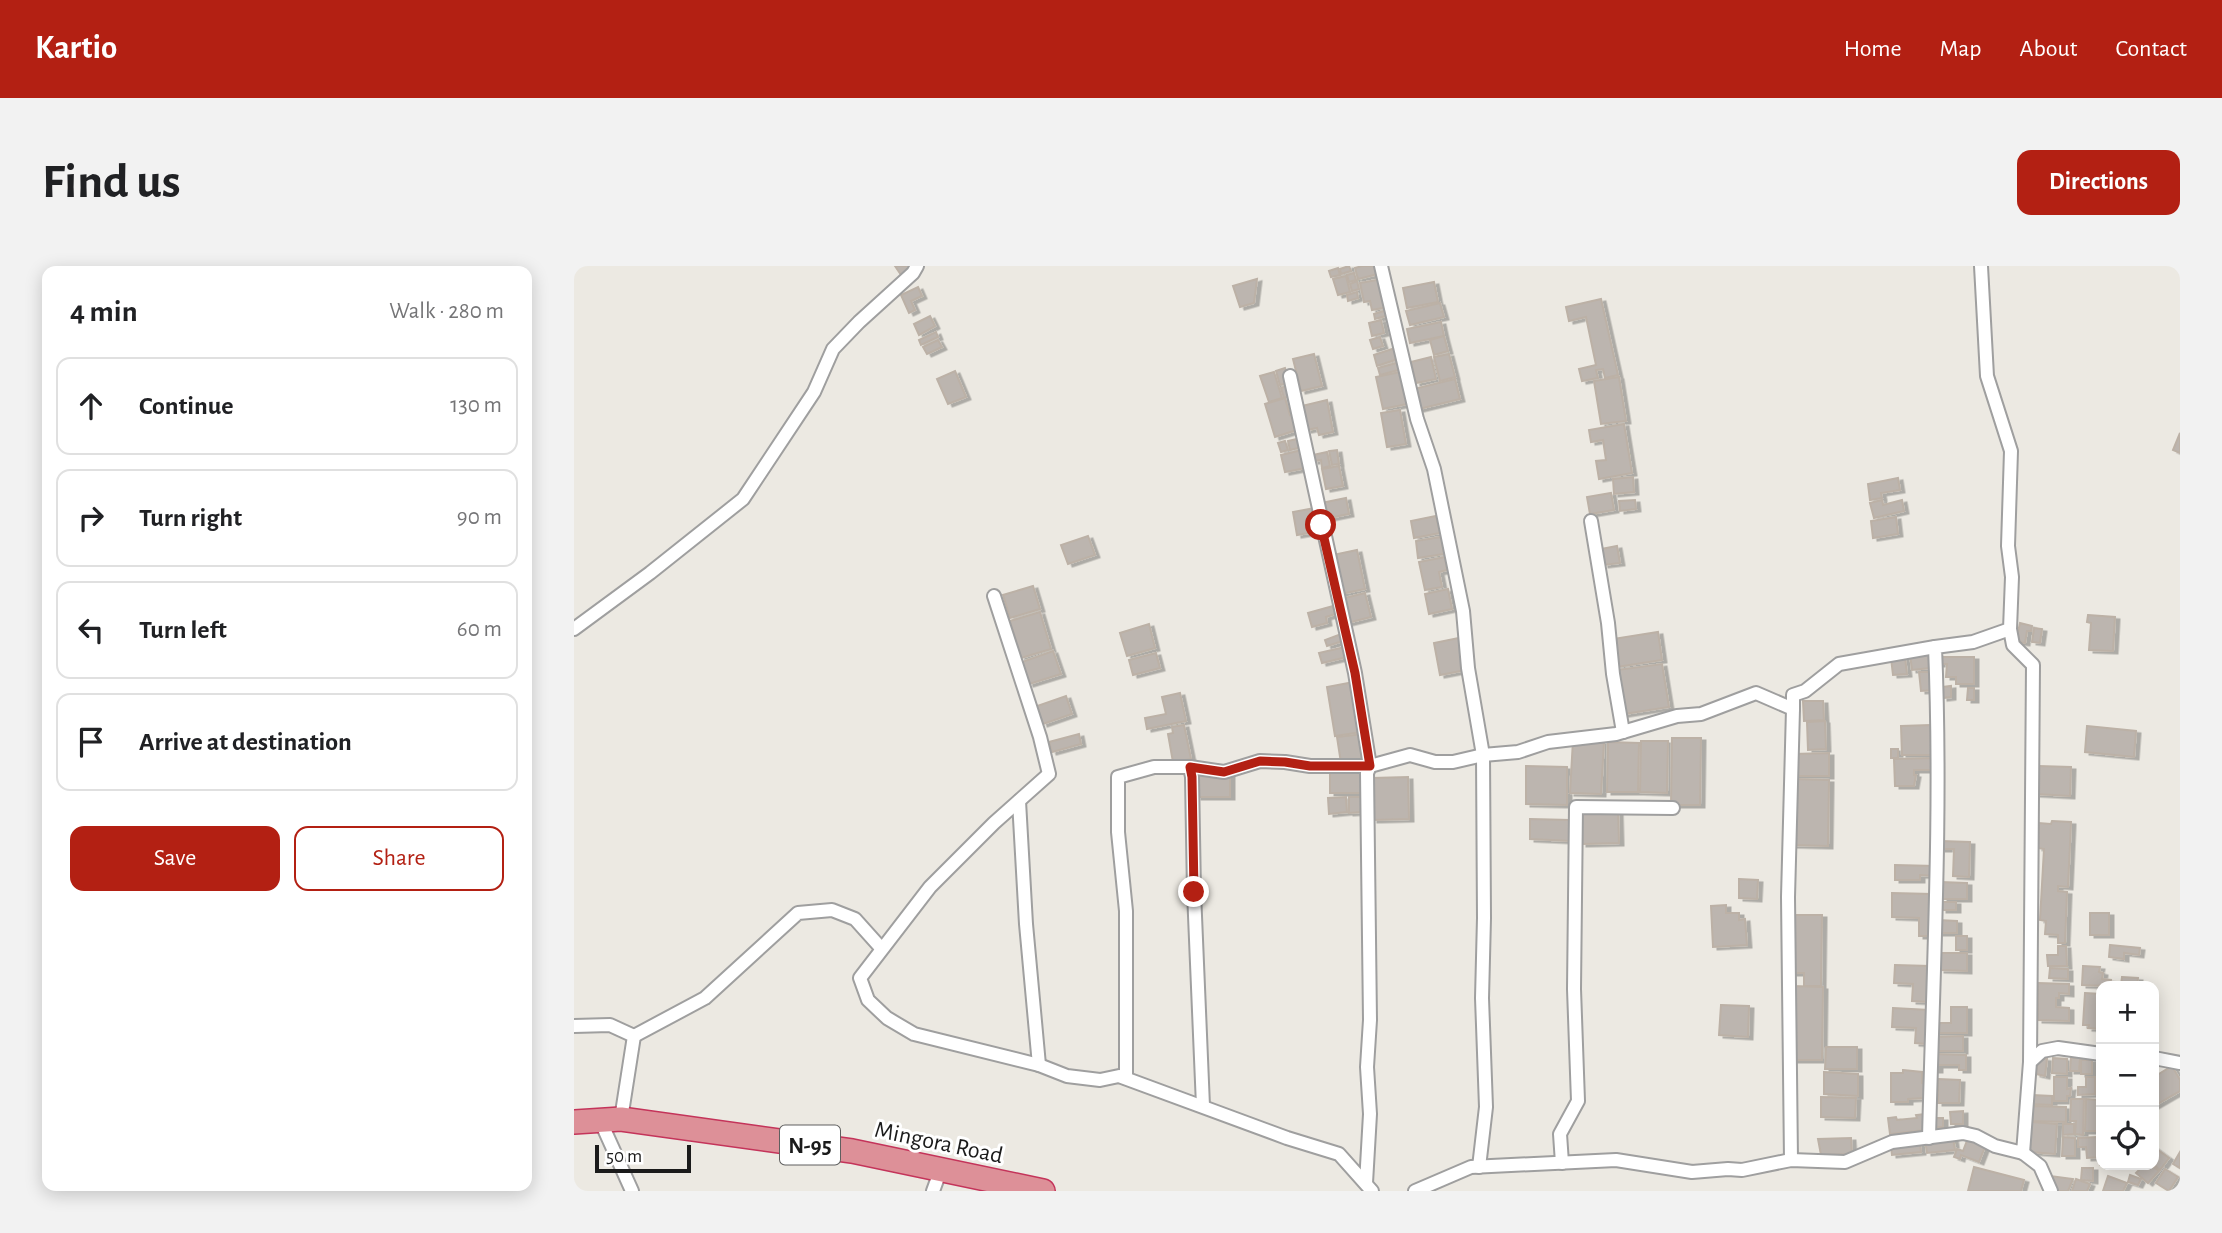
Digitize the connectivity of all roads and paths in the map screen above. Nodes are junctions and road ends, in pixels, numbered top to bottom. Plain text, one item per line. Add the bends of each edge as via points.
1 (917, 266) edge
2 (1381, 266) edge
3 (1981, 266) edge
4 (1290, 376) dead end
5 (1591, 520) dead end
6 (994, 596) dead end
7 (574, 629) edge
8 (2010, 629) junction
9 (1935, 647) junction
10 (1793, 709) junction
11 (1623, 732) junction
12 (1483, 755) junction
13 (1370, 766) junction
14 (1190, 767) junction
15 (1019, 801) junction
16 (1673, 808) dead end
17 (881, 948) junction
18 (574, 1026) edge
19 (634, 1036) junction
20 (2096, 1053) edge
21 (2159, 1059) edge
22 (2030, 1062) junction
23 (2180, 1063) edge
24 (1039, 1065) junction
25 (1126, 1078) junction
26 (1203, 1106) junction
27 (610, 1119) junction
28 (574, 1122) edge
29 (1928, 1138) junction
30 (2023, 1153) junction
31 (1791, 1160) junction
32 (1562, 1163) junction
33 (1479, 1167) junction
34 (941, 1169) junction
35 (1004, 1187) edge
36 (1369, 1187) edge
37 (632, 1191) edge
38 (933, 1191) edge
39 (1043, 1191) edge
40 (1415, 1191) edge
41 (2051, 1191) edge

1 - 7 street via 833,349 814,392 743,499
2 - 12 street via 1434,469 1463,611
3 - 8 street via 1987,376 2011,451
4 - 13 street via 1355,673
5 - 11 street
6 - 15 street via 1049,774
8 - 9 street via 1973,642
8 - 22 street via 2013,645 2034,665
9 - 10 street via 1839,664 1793,695
9 - 29 street via 1937,905
10 - 11 street via 1756,693 1701,714
10 - 31 street via 1788,897
11 - 12 street
12 - 13 street via 1435,762 1410,755
12 - 33 street via 1486,1107
13 - 14 street via 1260,761 1224,772
13 - 36 street
14 - 25 street via 1154,767 1118,777 1126,924
14 - 26 street
15 - 17 street via 930,887
15 - 24 street
16 - 32 street via 1576,807 1578,1101 1560,1134
17 - 19 street via 855,919 832,910 798,913 705,998
17 - 24 street via 860,978 868,1000 887,1018 914,1034
18 - 19 street via 610,1025
19 - 27 street
20 - 22 street via 2058,1048 2042,1051
21 - 23 street
22 - 30 street
24 - 25 street via 1067,1076
25 - 26 street
26 - 36 street via 1339,1153
27 - 28 highway, Mingora Road / N-95
27 - 34 highway, Mingora Road / N-95 via 852,1151
27 - 37 street
29 - 30 street via 1963,1133
29 - 31 street via 1890,1143 1845,1161
30 - 41 street via 2040,1166
31 - 32 street via 1742,1170 1692,1172 1616,1160
32 - 33 street
33 - 40 street
34 - 35 highway, Mingora Road / N-95
34 - 38 street
35 - 39 highway, Mingora Road / N-95

